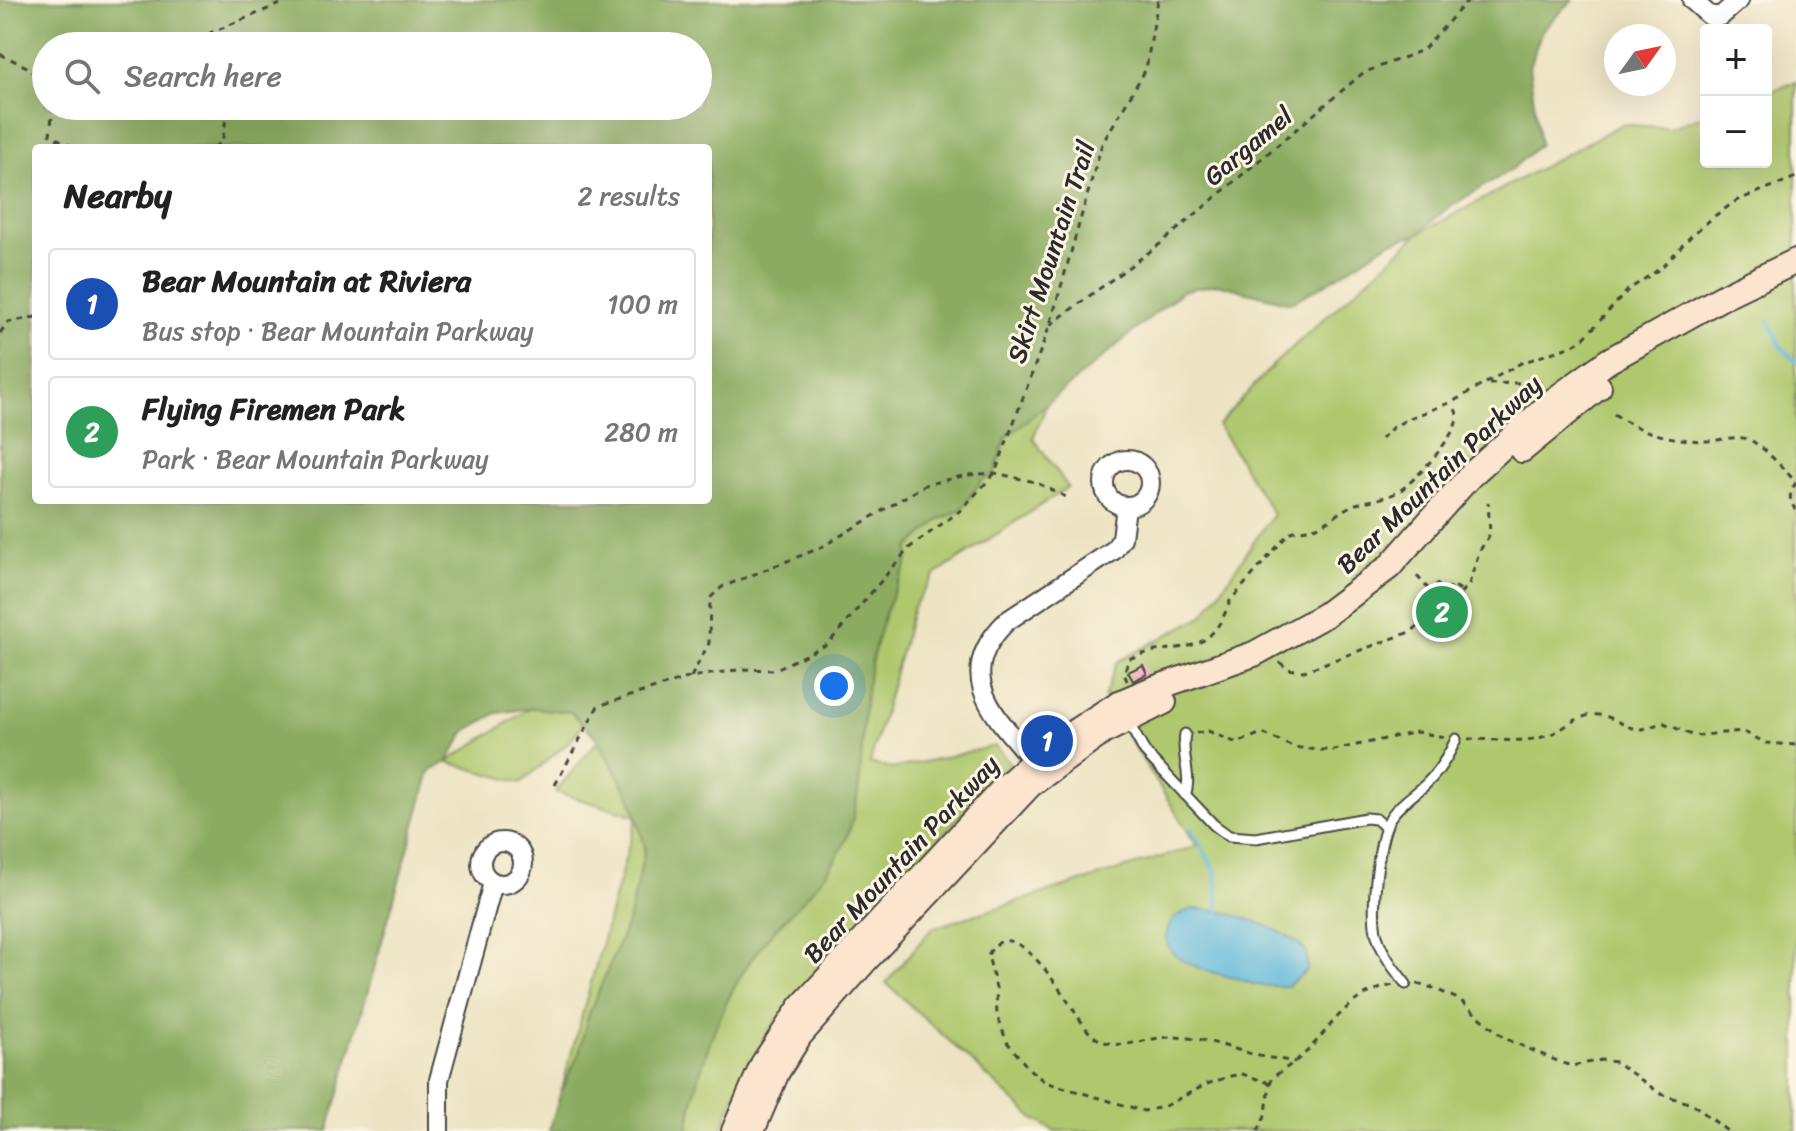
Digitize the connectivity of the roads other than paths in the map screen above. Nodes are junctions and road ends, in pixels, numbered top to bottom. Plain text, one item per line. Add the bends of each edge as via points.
1 (1692, 0) edge
2 (1739, 0) edge
3 (1796, 261) edge
4 (1796, 275) edge
5 (1126, 507) dead end
6 (1126, 719) junction
7 (1185, 734) road end
8 (1456, 739) road end
9 (1038, 767) junction
10 (1185, 795) junction
11 (1385, 827) junction
12 (493, 883) dead end
13 (1406, 984) road end
14 (439, 1131) edge
15 (734, 1131) edge
16 (752, 1131) edge

1 - 2 street via 1710,16 1721,16
3 - 9 street, Bear Mountain Parkway via 1608,361 1554,400 1470,476 1389,567 1325,615 1254,654 1119,703 1069,733
4 - 6 street, Bear Mountain Parkway via 1736,304 1594,390 1499,471 1396,577 1331,625 1276,657
5 - 9 street via 1122,538 1114,550 1007,621 984,650 984,698
6 - 9 street, Bear Mountain Parkway
6 - 10 lane via 1145,752
7 - 10 lane
8 - 11 lane via 1437,773
9 - 15 street, Bear Mountain Parkway via 1003,789 801,1007 763,1064
9 - 16 street, Bear Mountain Parkway via 1017,797 800,1035 777,1072
10 - 11 lane via 1229,836 1256,838 1366,818
11 - 13 lane via 1374,920 1383,951
12 - 14 street via 439,1080

